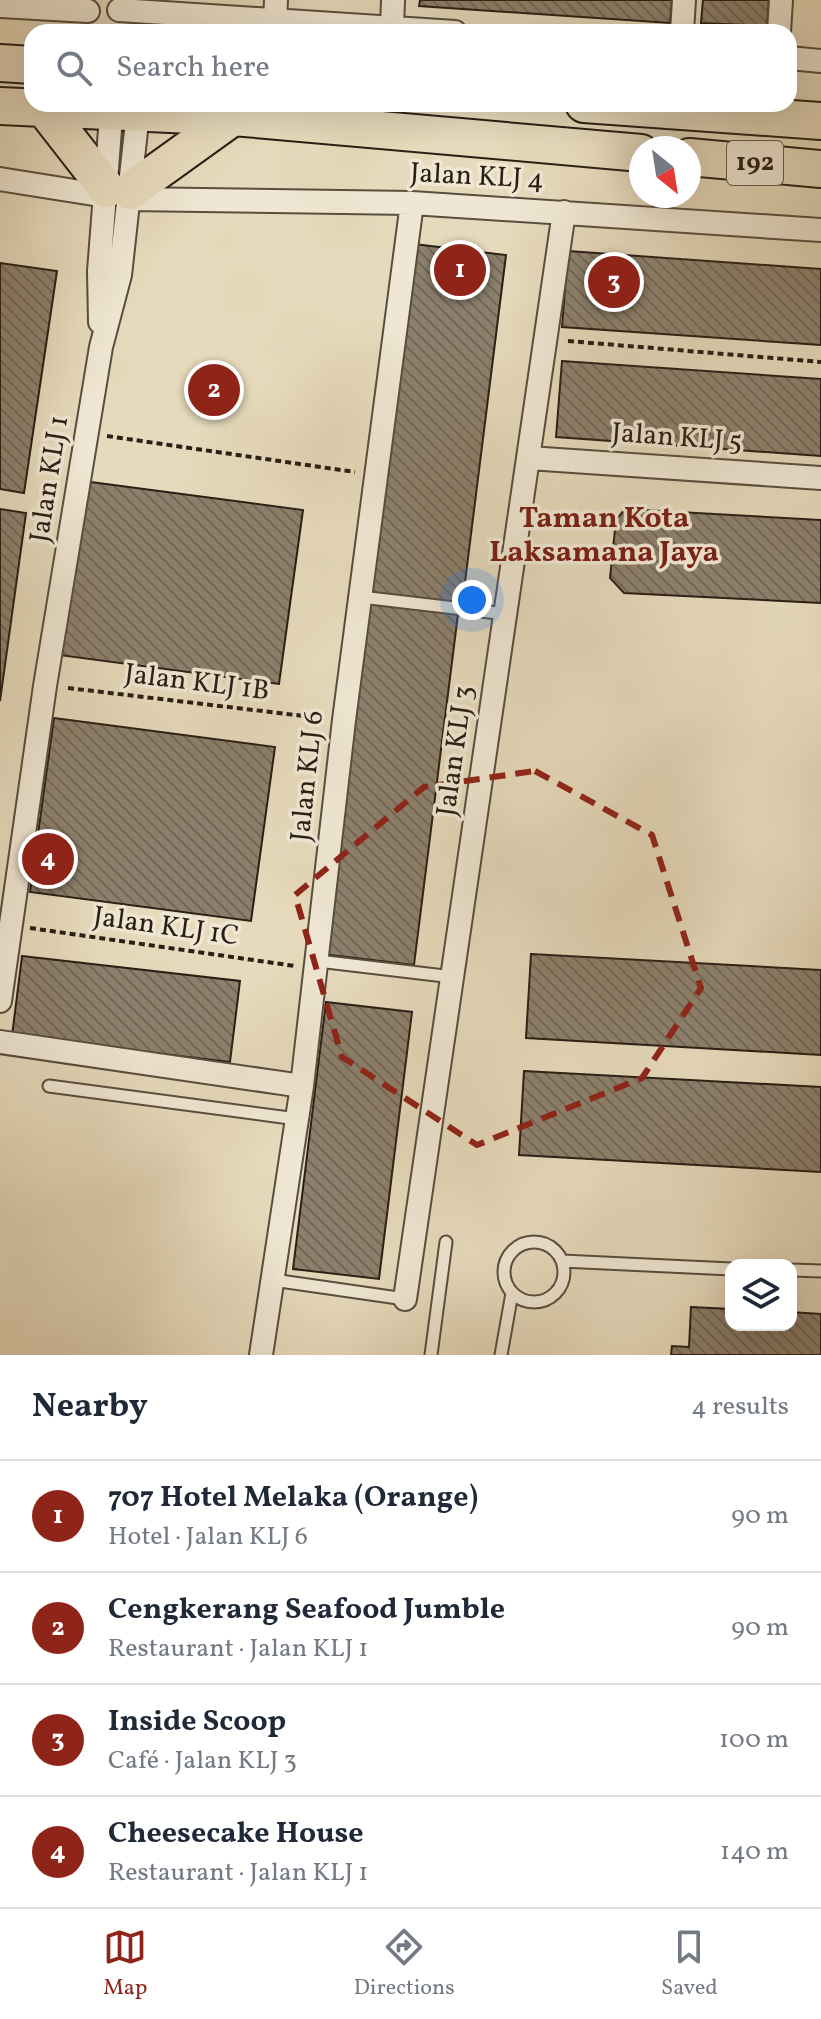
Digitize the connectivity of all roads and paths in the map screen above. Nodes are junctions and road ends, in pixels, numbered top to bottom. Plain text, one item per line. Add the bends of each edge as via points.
1 (393, 0) edge
2 (684, 0) edge
3 (781, 0) edge
4 (119, 5) edge
5 (0, 6) edge
6 (276, 11) edge
7 (89, 14) edge
8 (365, 24) edge
9 (392, 24) edge
10 (682, 24) edge
11 (780, 24) edge
12 (797, 59) edge
13 (821, 61) edge
14 (0, 63) edge
15 (24, 64) edge
16 (0, 106) edge
17 (24, 107) edge
18 (47, 112) edge
19 (126, 112) edge
20 (180, 112) edge
21 (696, 112) edge
22 (233, 117) junction
23 (821, 121) edge
24 (629, 152) edge
25 (701, 158) edge
26 (821, 169) edge
27 (0, 179) edge
28 (118, 194) junction
29 (412, 203) junction
30 (564, 212) junction
31 (821, 230) edge
32 (546, 339) junction
33 (821, 362) edge
34 (88, 433) junction
35 (529, 458) junction
36 (378, 475) junction
37 (821, 478) edge
38 (361, 597) junction
39 (506, 614) junction
40 (45, 686) junction
41 (344, 720) junction
42 (5, 924) edge
43 (317, 965) junction
44 (453, 977) junction
45 (0, 1001) edge
46 (0, 1042) edge
47 (49, 1086) dead end
48 (302, 1086) junction
49 (297, 1119) junction
50 (446, 1242) dead end
51 (562, 1261) junction
52 (725, 1269) edge
53 (797, 1270) edge
54 (821, 1271) edge
55 (273, 1280) junction
56 (512, 1293) junction
57 (405, 1299) joint
58 (261, 1355) edge
59 (431, 1355) edge
60 (501, 1355) edge

1 - 9 street
2 - 10 street
3 - 11 street
4 - 6 street
5 - 7 street
6 - 8 street
12 - 13 street
14 - 15 main road
16 - 17 main road
18 - 28 main road
19 - 28 street, Jalan KLJ 1
20 - 22 main road
21 - 23 main road, 192
22 - 24 main road
22 - 28 main road
25 - 26 main road, 192
27 - 28 street, Jalan KLJ 4
28 - 29 street, Jalan KLJ 4
28 - 34 street, Jalan KLJ 1 via 99,271 101,347
29 - 30 street, Jalan KLJ 4
29 - 36 street, Jalan KLJ 6
30 - 31 street, Jalan KLJ 4
30 - 32 street, Jalan KLJ 3
32 - 33 path
32 - 35 street, Jalan KLJ 3
34 - 36 path
34 - 40 street, Jalan KLJ 1
35 - 37 street, Jalan KLJ 5
35 - 39 street, Jalan KLJ 3
36 - 38 street, Jalan KLJ 6
38 - 39 lane
38 - 41 street, Jalan KLJ 6
39 - 44 street, Jalan KLJ 3
40 - 41 path, Jalan KLJ 1B
40 - 42 street, Jalan KLJ 1
41 - 43 street, Jalan KLJ 6
42 - 43 path, Jalan KLJ 1C
42 - 45 street, Jalan KLJ 1
43 - 44 lane
43 - 48 street, Jalan KLJ 6
44 - 57 street, Jalan KLJ 3
46 - 48 street
47 - 49 lane
48 - 49 street, Jalan KLJ 6
49 - 55 street, Jalan KLJ 6
50 - 59 lane
51 - 52 lane
51 - 56 lane via 563,1281 550,1297 530,1302
51 - 56 lane via 541,1242 513,1249 503,1275
53 - 54 lane
55 - 57 lane
55 - 58 street, Jalan KLJ 6
56 - 60 lane

